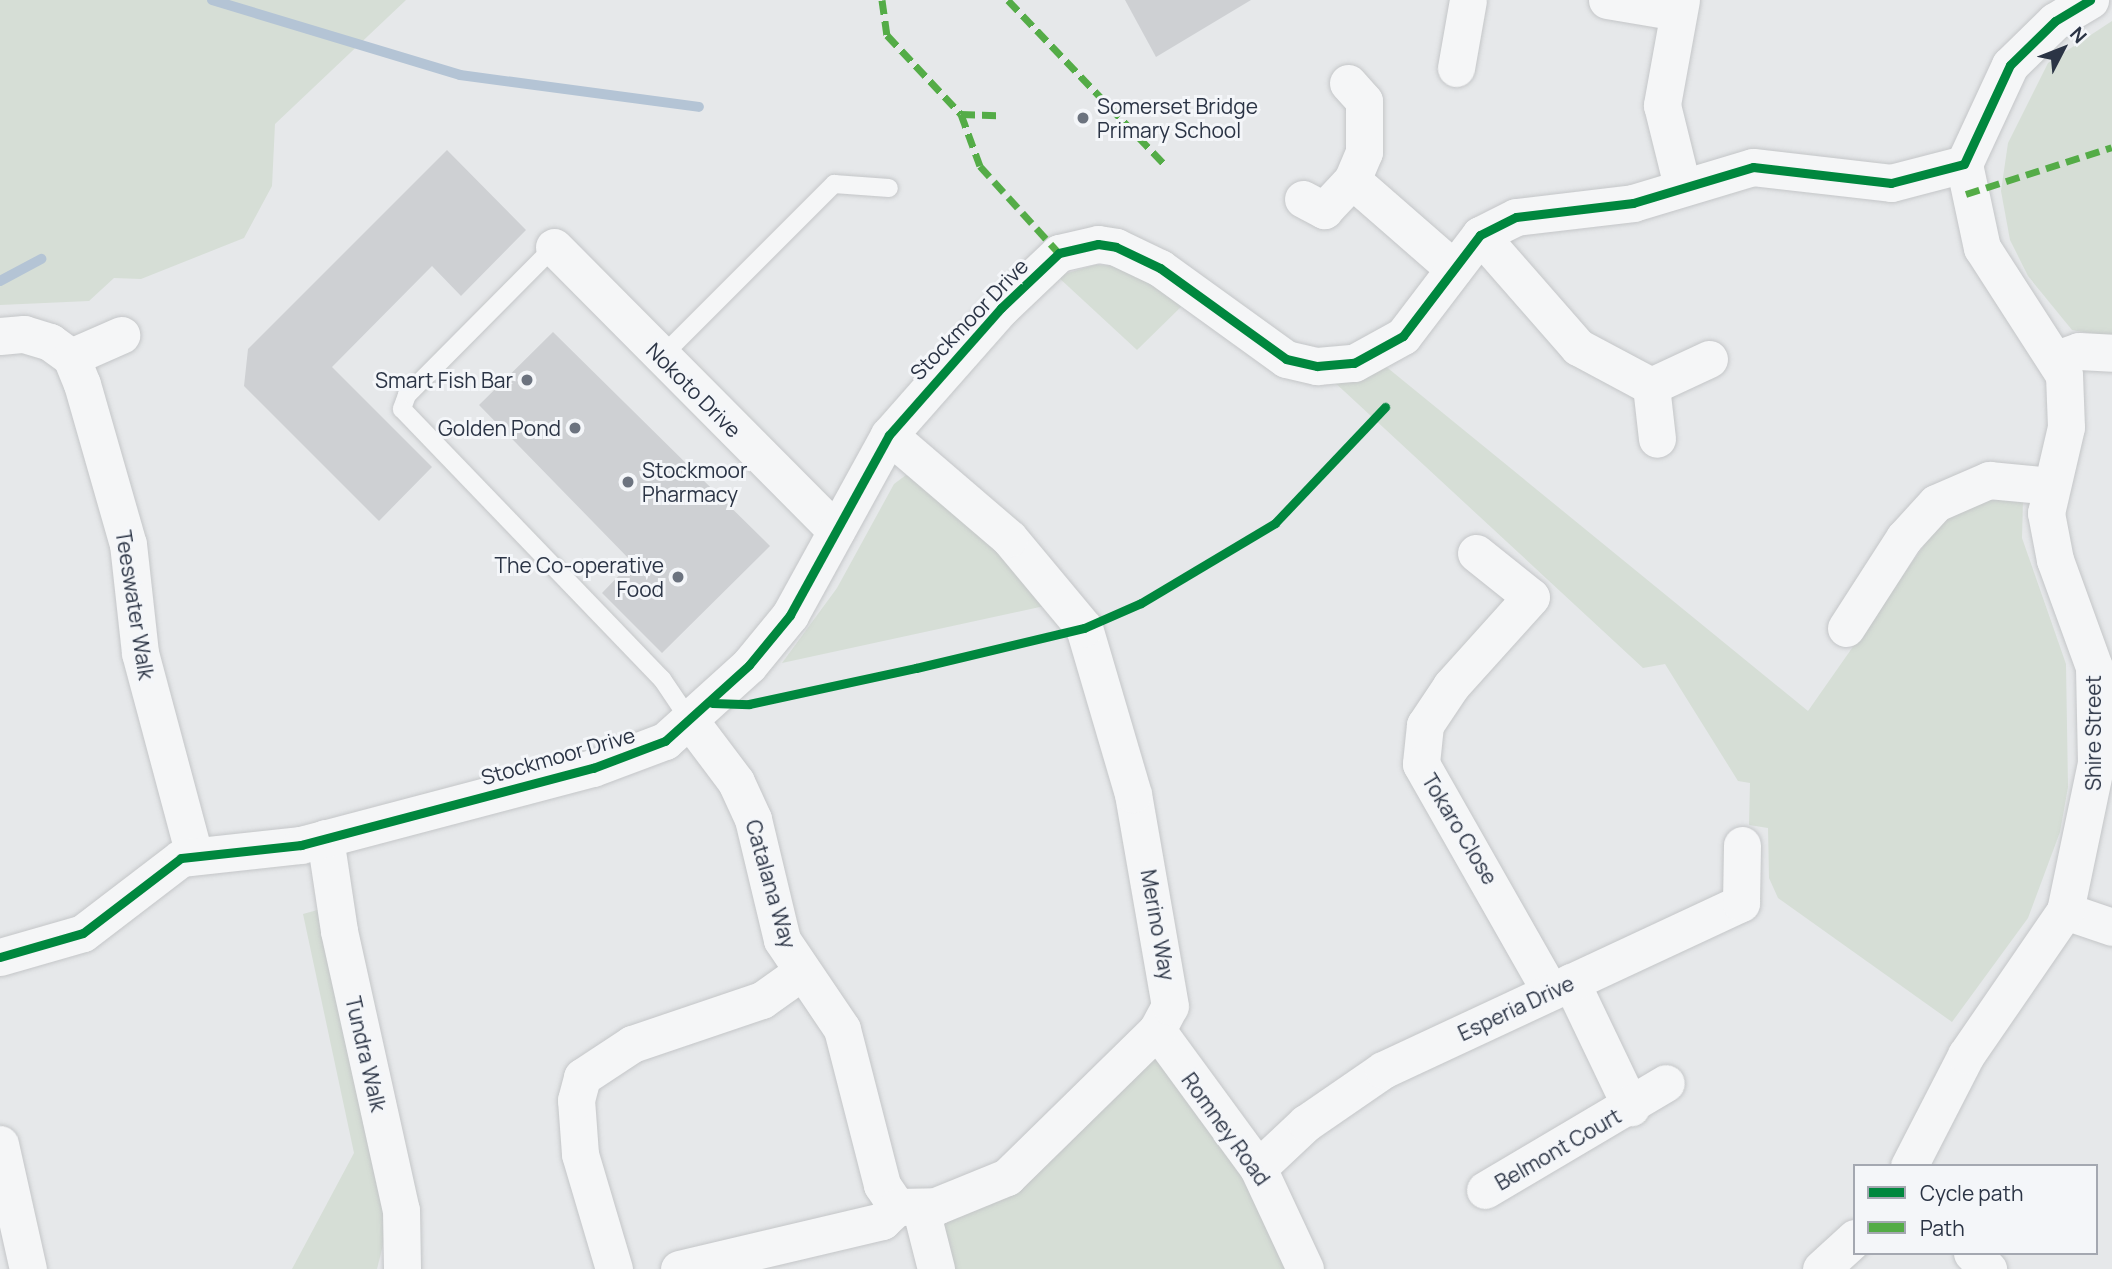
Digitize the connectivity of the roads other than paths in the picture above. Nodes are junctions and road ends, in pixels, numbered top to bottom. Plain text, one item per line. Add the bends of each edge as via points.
1 (1468, 0) edge
2 (1607, 0) edge
3 (2090, 0) edge
4 (1679, 6) edge
5 (1456, 68) dead end
6 (1348, 83) dead end
7 (1964, 164) junction
8 (1353, 180) junction
9 (1682, 186) junction
10 (889, 188) dead end
11 (1303, 199) dead end
12 (1480, 235) junction
13 (554, 247) joint
14 (1454, 269) junction
15 (121, 335) dead end
16 (0, 336) edge
17 (2112, 353) edge
18 (71, 357) junction
19 (661, 357) junction
20 (1709, 359) dead end
21 (2057, 359) junction
22 (1651, 386) junction
23 (889, 435) junction
24 (1657, 439) dead end
25 (2052, 486) junction
26 (836, 531) junction
27 (1476, 553) dead end
28 (1846, 628) dead end
29 (2103, 665) edge
30 (691, 722) junction
31 (326, 838) junction
32 (1742, 845) dead end
33 (194, 855) junction
34 (2065, 911) junction
35 (2112, 927) edge
36 (0, 957) edge
37 (800, 973) junction
38 (1561, 987) junction
39 (1157, 1030) junction
40 (1666, 1083) dead end
41 (1630, 1107) junction
42 (0, 1144) edge
43 (1910, 1164) edge
44 (1258, 1168) junction
45 (1486, 1190) dead end
46 (909, 1208) junction
47 (1853, 1240) edge
48 (1974, 1255) edge
49 (764, 1259) edge
50 (29, 1269) edge
51 (402, 1269) edge
52 (614, 1269) edge
53 (679, 1269) edge
54 (936, 1269) edge
55 (1305, 1269) edge
56 (1821, 1269) edge
57 (1988, 1269) edge

1 - 5 street
2 - 4 street
3 - 7 street via 2048,27 2010,65
4 - 9 street via 1662,105
6 - 8 street via 1364,101 1364,152
7 - 9 street, Stockmoor Drive via 1891,183 1753,167
7 - 21 street, Shire Street via 1982,248
8 - 11 street via 1324,210
8 - 14 street
9 - 12 street, Stockmoor Drive via 1633,203 1516,217
10 - 19 lane via 834,184
12 - 14 street, Stockmoor Drive
12 - 22 street via 1578,347
13 - 19 street, Nokoto Drive
13 - 30 lane via 407,395 402,409 662,678
14 - 23 street, Stockmoor Drive via 1417,320 1382,353 1317,366 1265,349 1136,255 1083,246 1059,253 1010,299
15 - 18 street
16 - 18 street via 24,334
17 - 21 street via 2079,351
18 - 33 street, Teeswater Walk via 128,544 140,653
19 - 26 street, Nokoto Drive
20 - 22 street
21 - 25 street, Shire Street via 2067,400
22 - 24 street
23 - 26 street, Stockmoor Drive
23 - 39 street, Merino Way via 1009,537 1084,628 1133,794 1170,980 1170,1006
25 - 28 street via 1989,480 1936,503 1903,538
25 - 29 street, Shire Street via 2049,536
26 - 30 street, Stockmoor Drive via 790,615
27 - 38 street, Tokaro Close via 1531,597 1451,686 1425,725 1421,764
29 - 34 street, Shire Street via 2092,802
30 - 31 street, Stockmoor Drive via 665,741 593,768
30 - 37 street, Catalana Way via 736,782 753,819 782,940
31 - 33 street, Stockmoor Drive via 275,851
31 - 51 street, Tundra Walk via 338,931 401,1210
32 - 38 street, Esperia Drive via 1741,903
33 - 36 street, Stockmoor Drive via 157,870 83,933
34 - 35 street
34 - 43 street, Shire Street via 1966,1055
37 - 46 street, Catalana Way via 842,1029 883,1185
37 - 52 street via 762,1000 632,1044 583,1077 576,1100 580,1154
38 - 41 street, Belmont Court
38 - 44 street, Esperia Drive via 1383,1070 1306,1123
39 - 44 street, Romney Road
39 - 46 street, Merino Way via 1007,1177
40 - 41 street, Belmont Court
41 - 45 street, Belmont Court
42 - 50 street
44 - 55 street, Romney Road
46 - 49 street, Merino Way
46 - 54 street, Catalana Way
47 - 56 street
48 - 57 street
49 - 53 street, Merino Way

